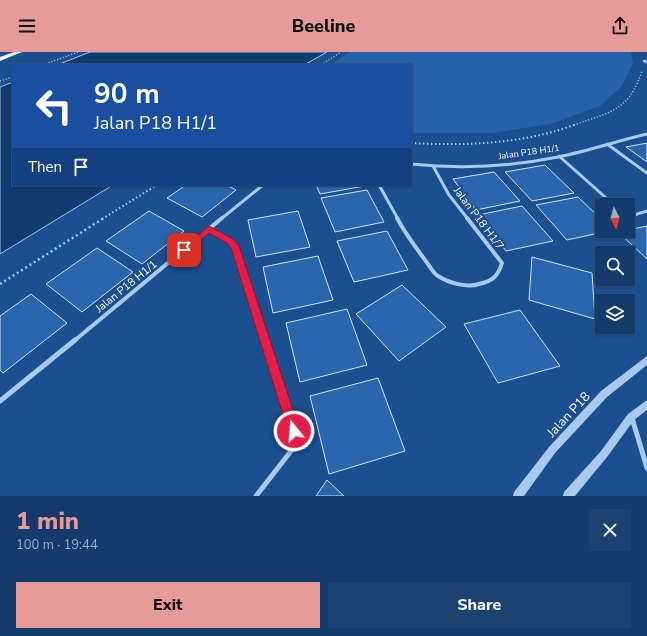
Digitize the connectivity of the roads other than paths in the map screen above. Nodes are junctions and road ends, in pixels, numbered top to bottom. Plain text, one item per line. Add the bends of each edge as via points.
1 (19, 52) edge
2 (0, 59) edge
3 (647, 134) edge
4 (607, 144) junction
5 (559, 156) junction
6 (412, 164) edge
7 (433, 166) junction
8 (647, 173) edge
9 (262, 186) edge
10 (380, 186) edge
11 (606, 198) edge
12 (647, 211) edge
13 (635, 215) edge
14 (209, 229) junction
15 (647, 360) edge
16 (0, 401) edge
17 (647, 404) edge
18 (631, 417) junction
19 (647, 468) edge
20 (256, 496) edge
21 (518, 496) edge
22 (568, 496) edge

1 - 2 main road
3 - 4 street, Jalan P18 H1/1
4 - 5 street, Jalan P18 H1/1
4 - 8 street
5 - 7 street, Jalan P18 H1/1 via 483,166
5 - 11 street
6 - 7 street, Jalan P18 H1/1
7 - 10 street, Jalan P18 H1/7 via 449,194 502,263 499,273 485,283 465,286 447,282 437,276 407,236
9 - 14 street, Jalan P18 H1/1
12 - 13 street
14 - 16 street, Jalan P18 H1/1
14 - 20 street via 235,246 294,431 295,443 291,452
15 - 21 street, Jalan P18 via 604,394 552,450
17 - 18 street
18 - 19 street
18 - 22 street

